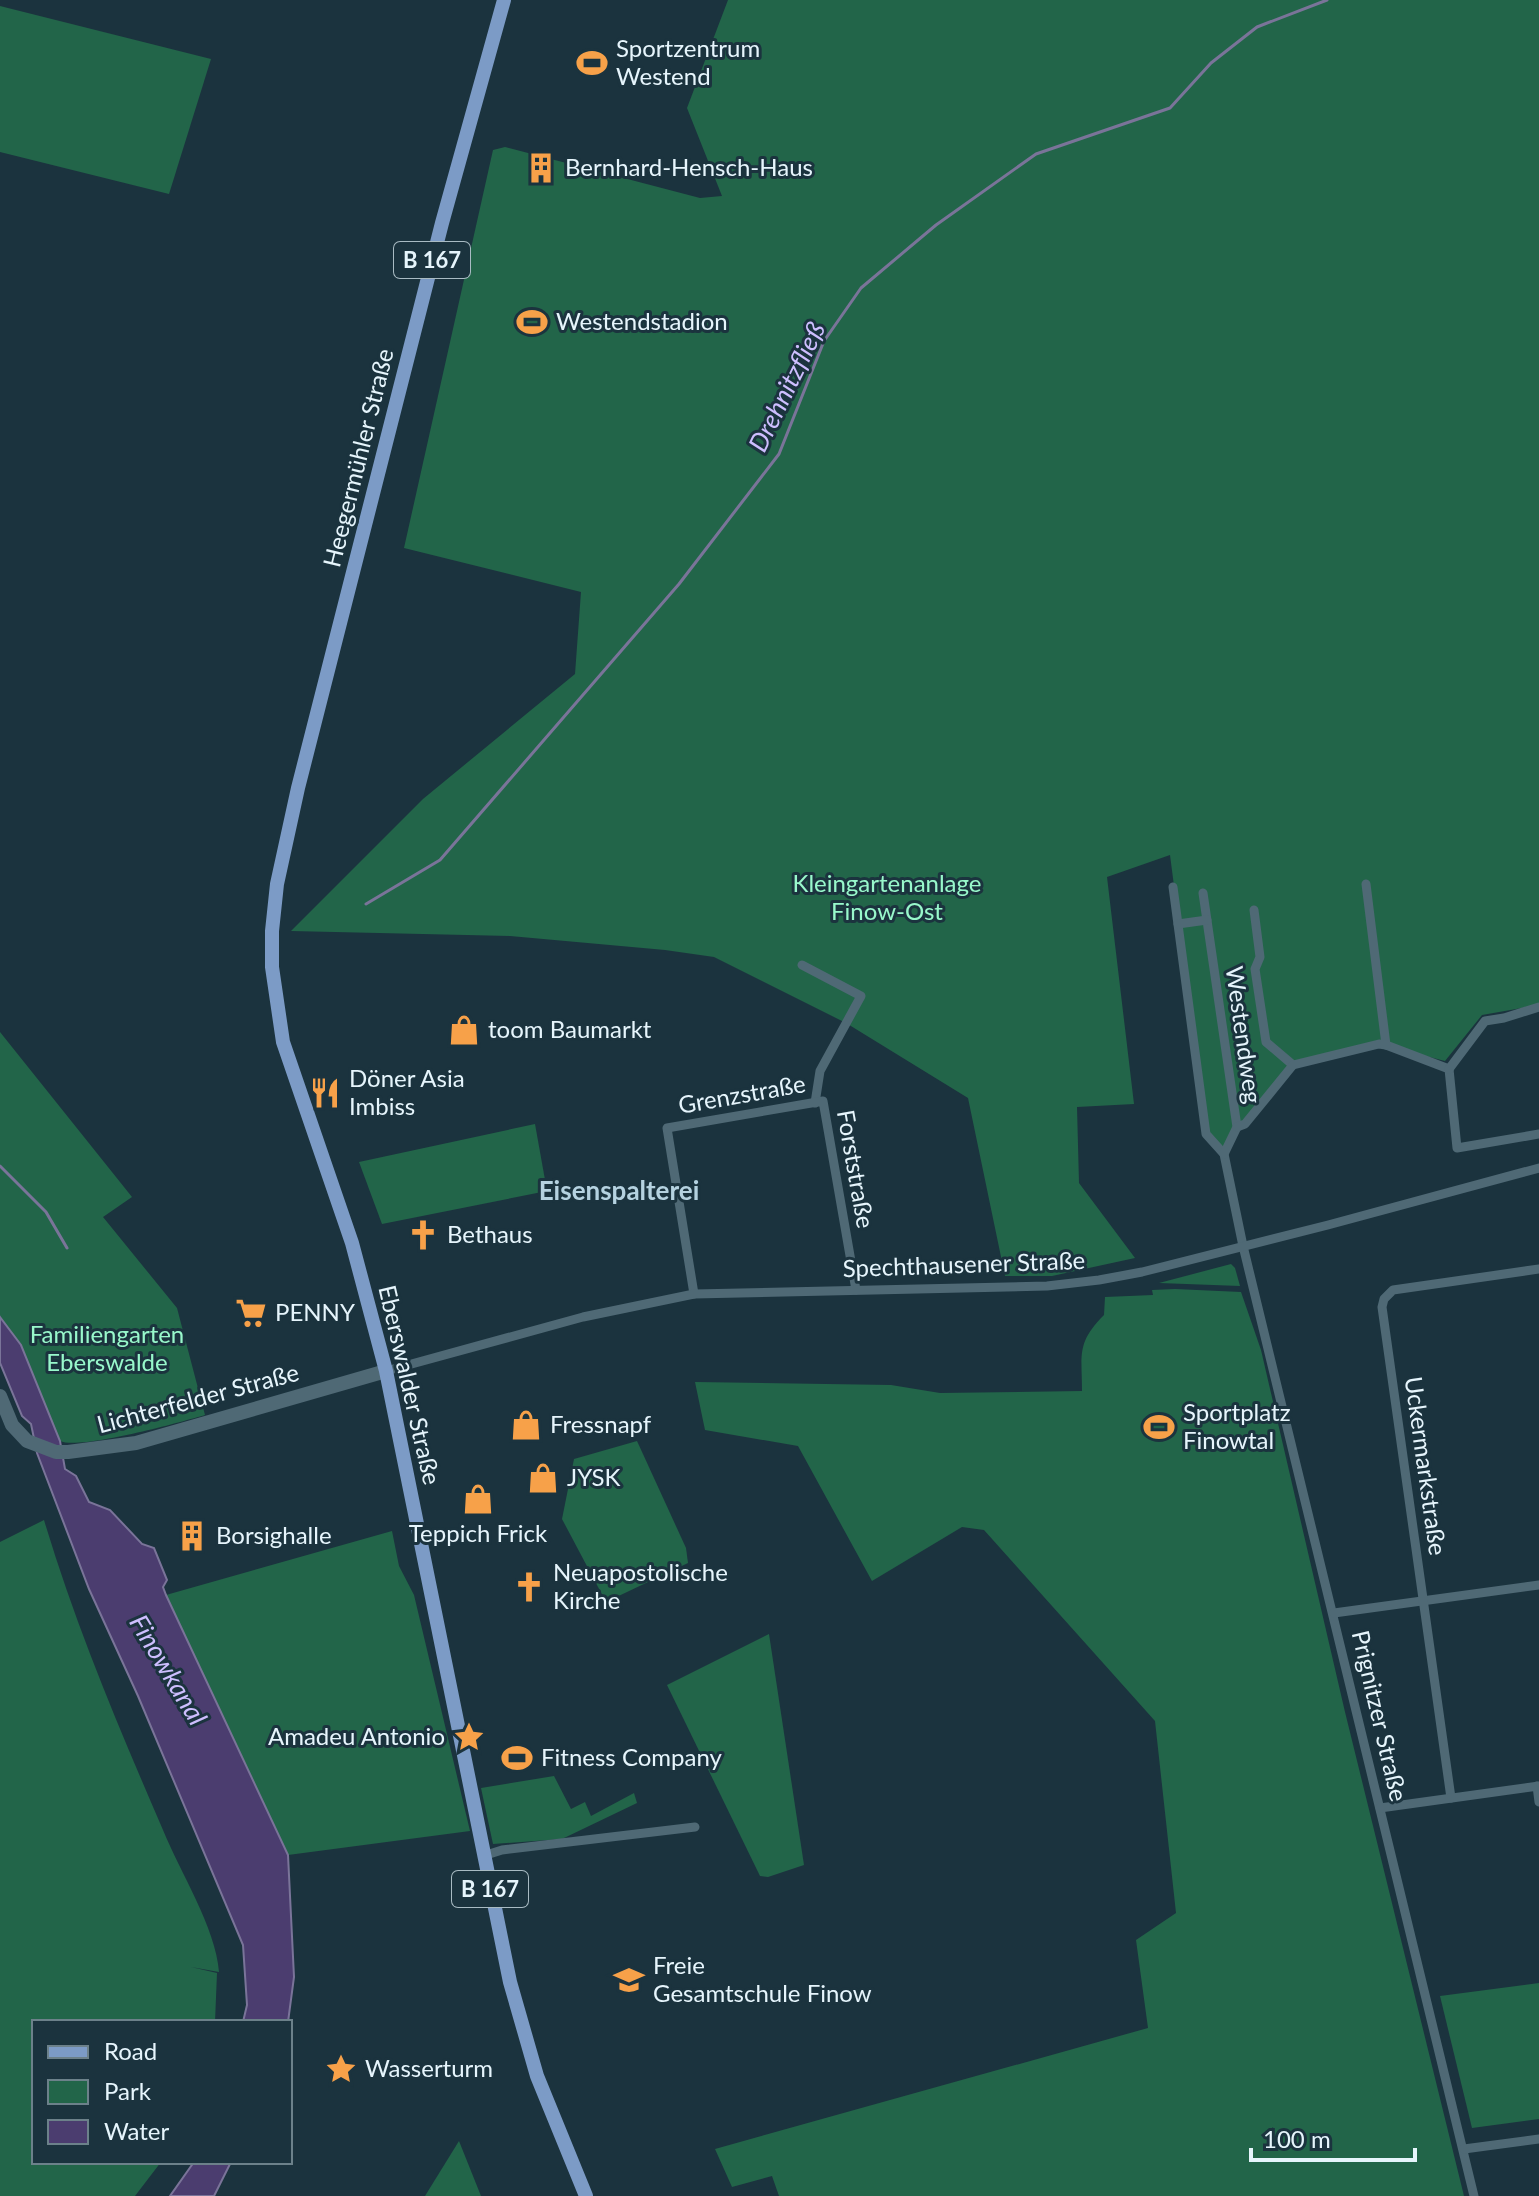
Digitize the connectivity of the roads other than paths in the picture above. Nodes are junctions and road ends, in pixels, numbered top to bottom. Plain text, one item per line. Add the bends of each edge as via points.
1 (504, 0) edge
2 (1366, 884) dead end
3 (1173, 887) dead end
4 (1203, 893) dead end
5 (1254, 910) dead end
6 (1207, 920) junction
7 (1178, 924) junction
8 (272, 931) joint
9 (802, 965) dead end
10 (1539, 1007) edge
11 (1386, 1045) junction
12 (1293, 1065) junction
13 (1449, 1069) junction
14 (819, 1102) junction
15 (1237, 1127) junction
16 (1539, 1134) edge
17 (1224, 1154) junction
18 (1539, 1168) edge
19 (1243, 1246) junction
20 (1539, 1269) edge
21 (856, 1290) junction
22 (694, 1294) junction
23 (386, 1371) junction
24 (0, 1396) edge
25 (1539, 1585) edge
26 (1423, 1601) junction
27 (1334, 1613) junction
28 (1538, 1786) edge
29 (1451, 1798) junction
30 (1539, 1802) edge
31 (1380, 1808) junction
32 (695, 1827) dead end
33 (483, 1856) junction
34 (1539, 2139) edge
35 (1464, 2149) junction
36 (586, 2196) edge
37 (1474, 2196) edge

1 - 8 main road, Heegermühler Straße / B 167 via 421,301 298,788
2 - 11 street
3 - 7 street, Westendweg
4 - 6 street, Westendweg
5 - 12 street via 1260,957 1255,969 1266,1042
6 - 7 street
6 - 15 street, Westendweg
7 - 17 street, Westendweg via 1206,1134
8 - 23 main road, Eberswalder Straße / B 167 via 272,976 283,1042 352,1243
9 - 14 street via 861,996 820,1071
10 - 13 street via 1485,1021
11 - 12 street
11 - 13 street
12 - 15 street
13 - 16 street via 1457,1148
14 - 21 street, Forststraße
14 - 22 street, Grenzstraße via 667,1128
15 - 17 street, Westendweg
17 - 19 street, Westendweg
18 - 19 street, Spechthausener Straße
19 - 21 street, Spechthausener Straße via 1064,1285
19 - 27 street, Prignitzer Straße
20 - 26 street, Uckermarkstraße via 1393,1290 1384,1299
21 - 22 street, Spechthausener Straße
22 - 23 street, Spechthausener Straße via 583,1317
23 - 24 main road, Lichterfelder Straße via 136,1443 68,1452 27,1441 12,1425
23 - 33 main road, Eberswalder Straße / B 167
25 - 26 street
26 - 27 street
26 - 29 street, Uckermarkstraße
27 - 31 street, Prignitzer Straße
28 - 29 street
28 - 30 street
29 - 31 street
31 - 35 street, Prignitzer Straße
32 - 33 street
33 - 36 main road, Eberswalder Straße / B 167 via 537,2076
34 - 35 street
35 - 37 street, Prignitzer Straße

